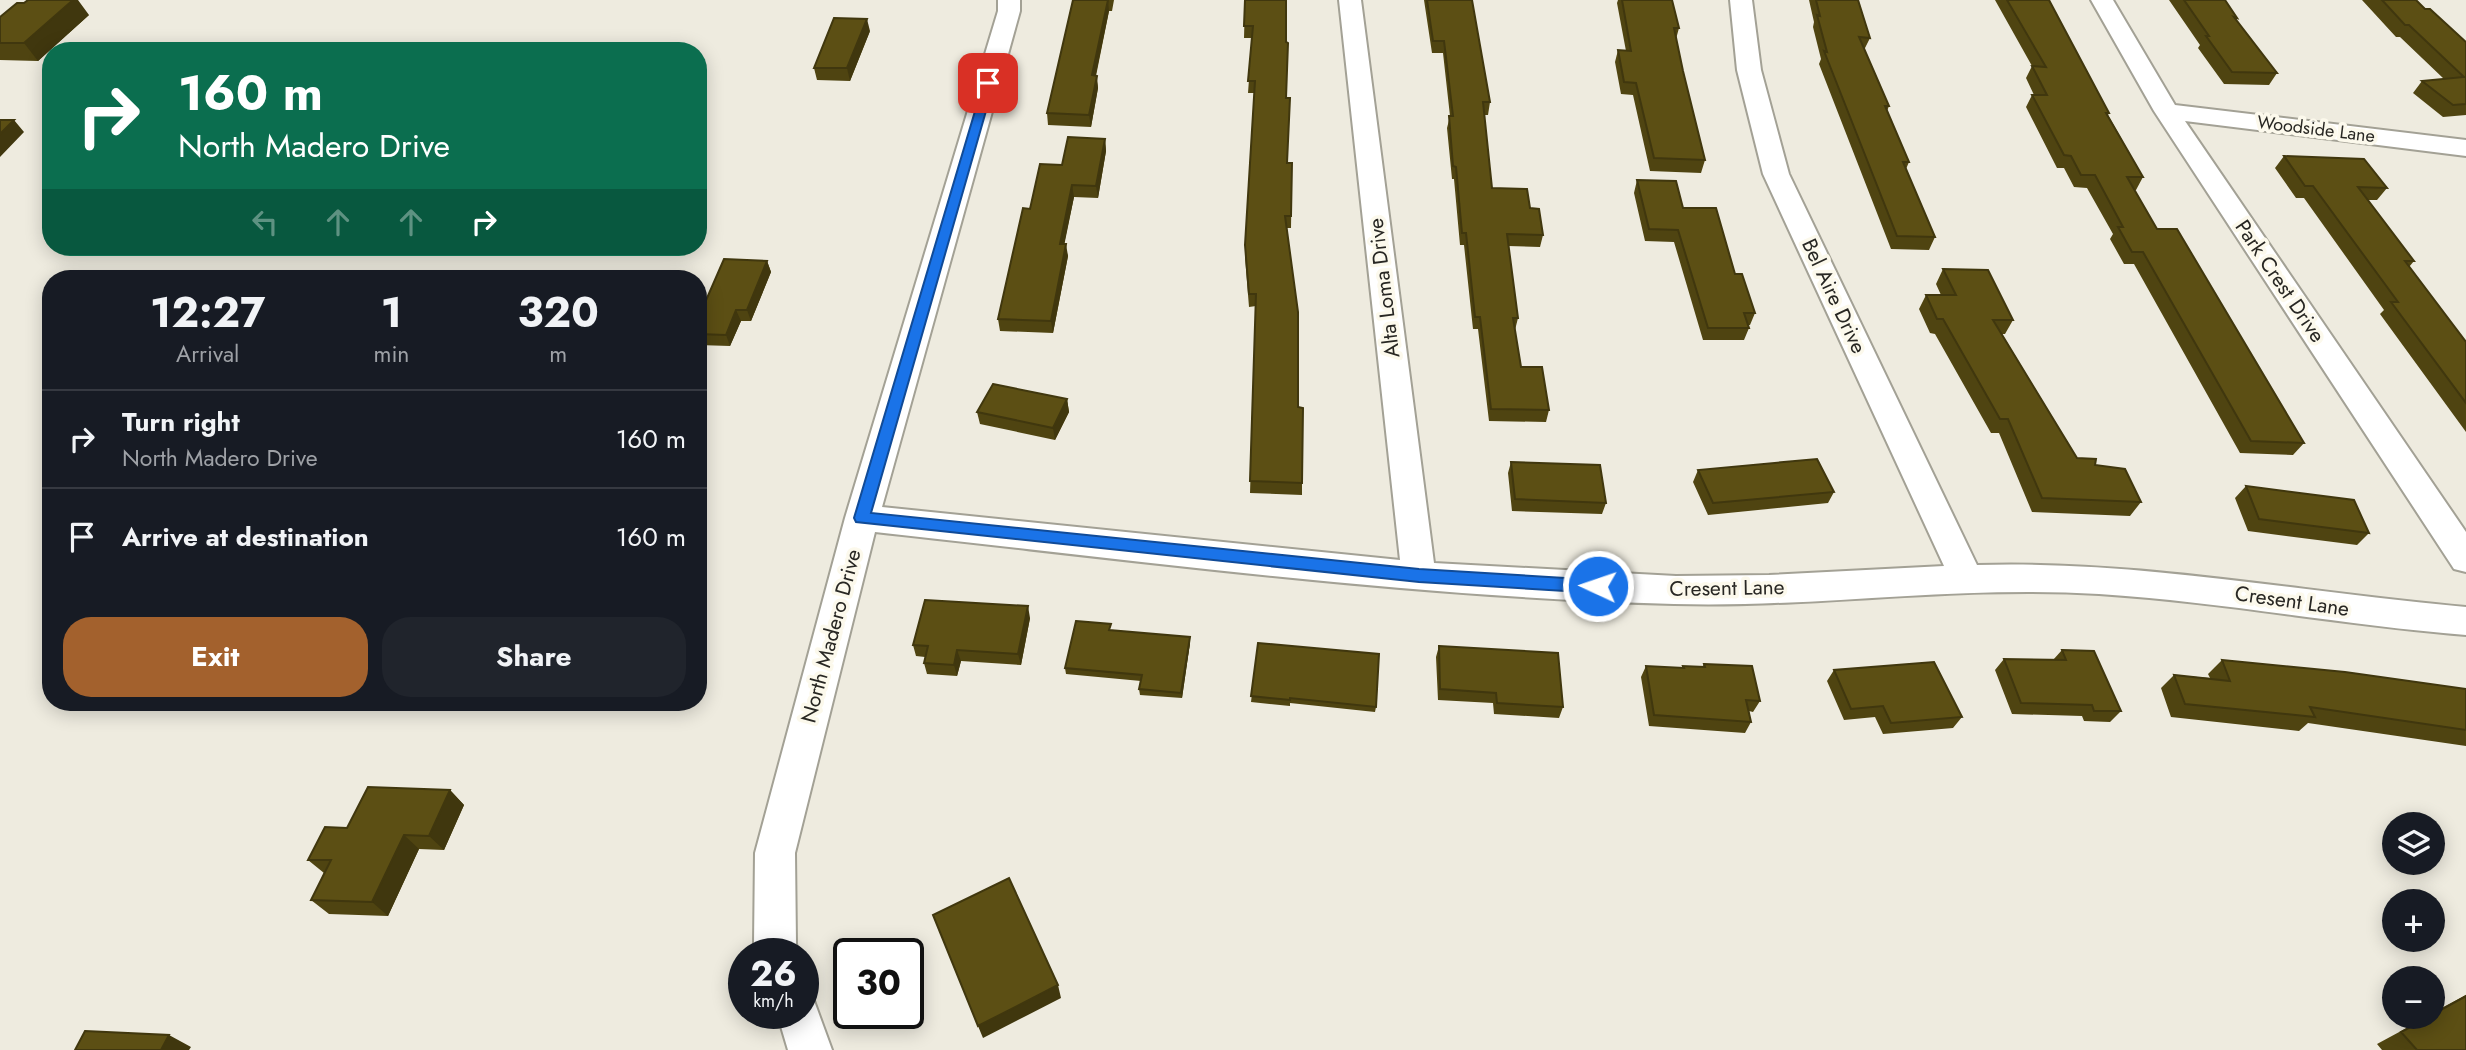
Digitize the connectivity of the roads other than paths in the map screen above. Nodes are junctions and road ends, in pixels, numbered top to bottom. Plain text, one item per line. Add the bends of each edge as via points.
1 (1009, 0) edge
2 (1350, 0) edge
3 (1741, 0) edge
4 (2102, 0) edge
5 (2166, 111) junction
6 (2466, 148) edge
7 (862, 518) junction
8 (2466, 559) edge
9 (1419, 576) junction
10 (1967, 579) junction
11 (2466, 621) edge
12 (775, 938) edge
13 (803, 1029) edge
14 (810, 1050) edge

1 - 7 street, North Madero Drive
2 - 9 street, Alta Loma Drive
3 - 10 street, Bel Aire Drive via 1749,70 1776,174
4 - 5 street, Park Crest Drive
5 - 6 street, Woodside Lane
5 - 8 street, Park Crest Drive
7 - 9 street, Cresent Lane
7 - 12 street, North Madero Drive via 775,853
9 - 10 street, Cresent Lane via 1680,590
10 - 11 street, Cresent Lane via 2135,584
13 - 14 street

